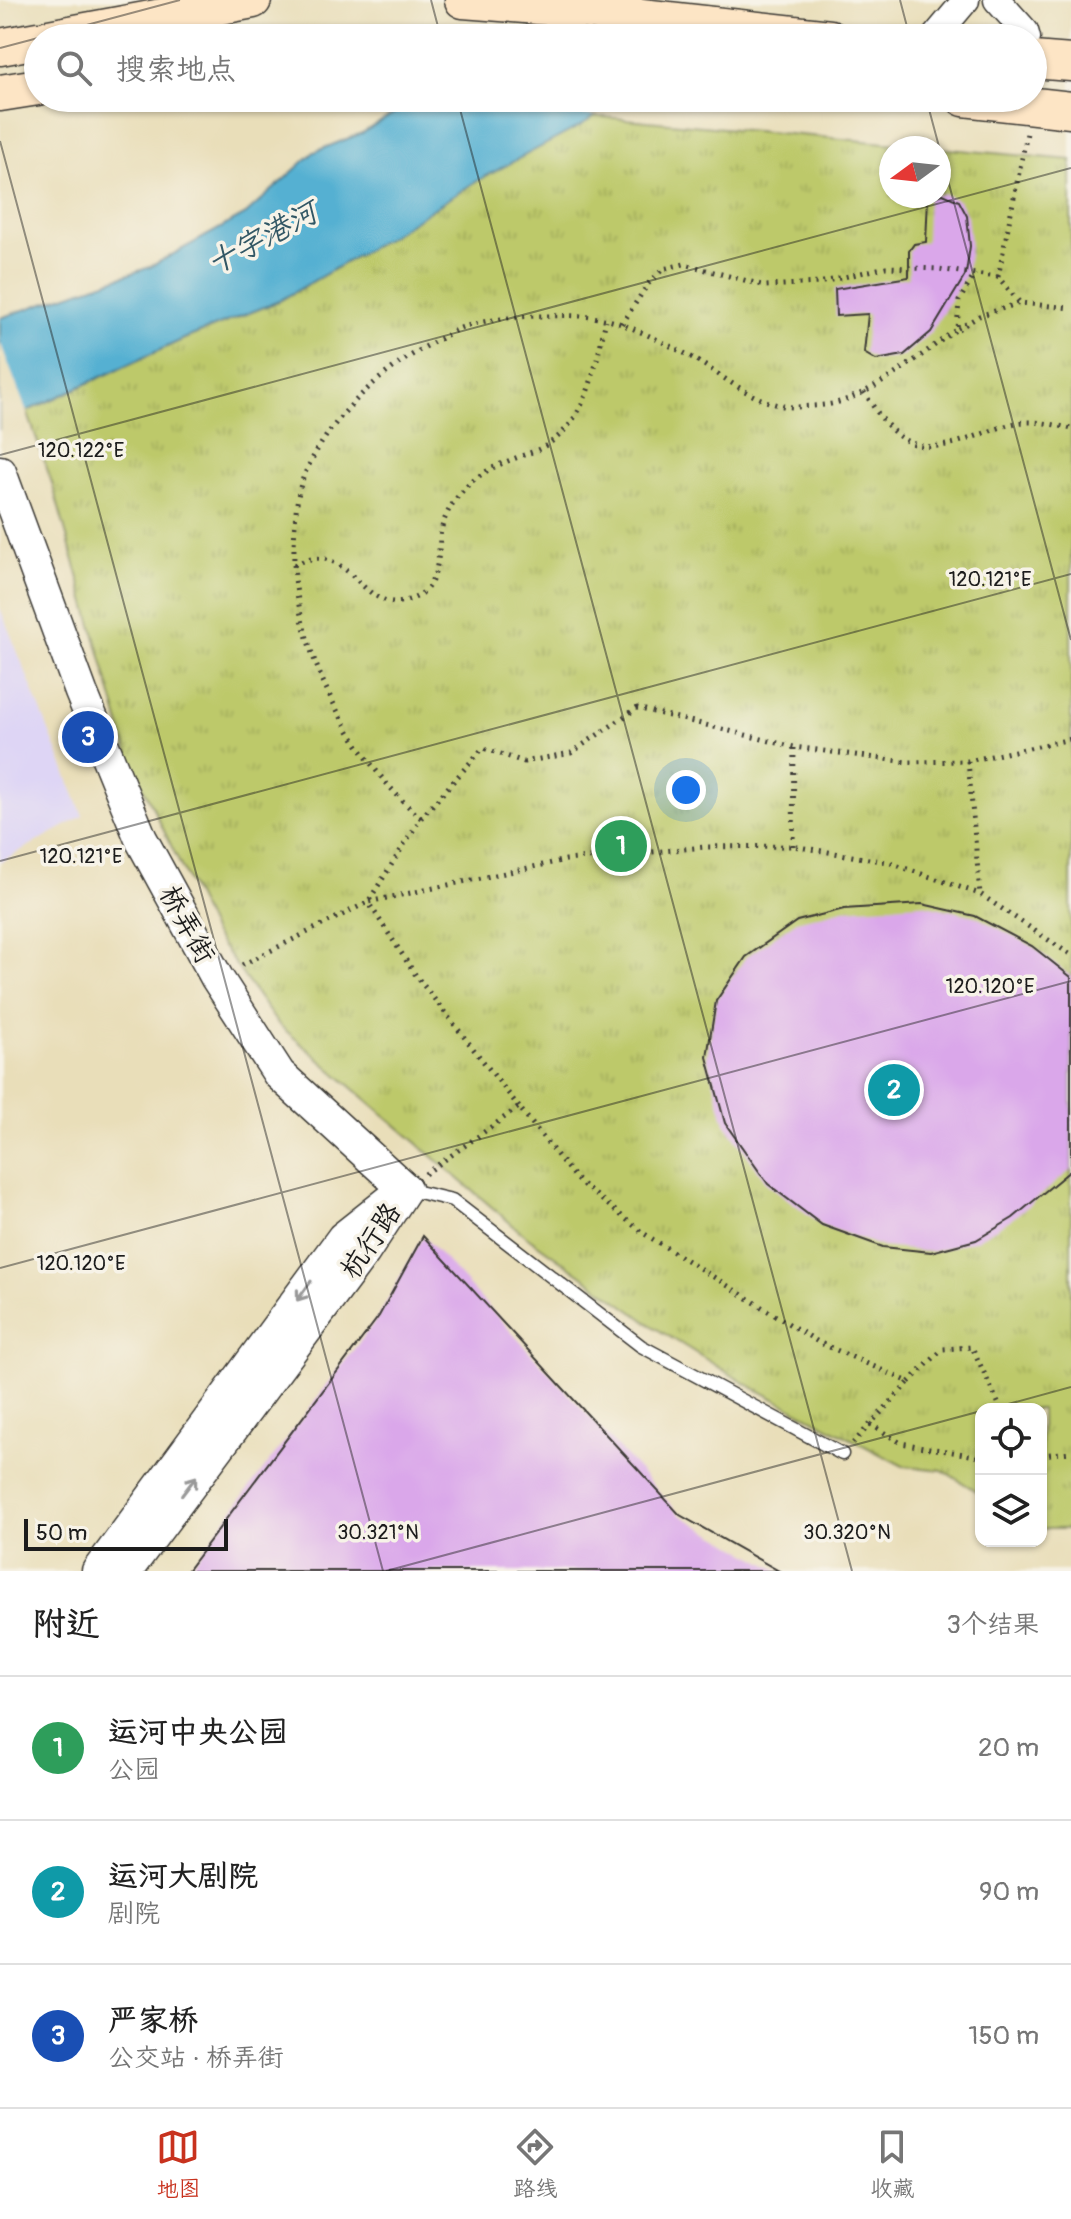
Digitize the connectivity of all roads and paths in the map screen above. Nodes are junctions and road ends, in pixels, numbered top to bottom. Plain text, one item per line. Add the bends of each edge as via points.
1 (253, 0) edge
2 (463, 0) edge
3 (966, 0) edge
4 (997, 0) edge
5 (124, 24) edge
6 (705, 24) edge
7 (946, 24) edge
8 (1019, 24) edge
9 (24, 43) edge
10 (0, 47) edge
11 (1047, 60) edge
12 (1071, 63) edge
13 (24, 89) edge
14 (0, 93) edge
15 (1047, 108) edge
16 (1071, 110) edge
17 (1031, 112) edge
18 (975, 274) junction
19 (998, 277) junction
20 (1020, 303) junction
21 (1071, 308) edge
22 (606, 320) junction
23 (622, 324) junction
24 (957, 329) junction
25 (864, 392) junction
26 (1071, 429) edge
27 (0, 472) edge
28 (293, 565) junction
29 (1071, 739) edge
30 (794, 747) junction
31 (968, 761) junction
32 (421, 818) junction
33 (793, 846) junction
34 (980, 894) junction
35 (368, 902) junction
36 (1071, 955) edge
37 (217, 978) junction
38 (519, 1107) junction
39 (405, 1189) junction
40 (909, 1382) junction
41 (998, 1403) edge
42 (870, 1424) junction
43 (1071, 1452) edge
44 (842, 1454) joint
45 (1047, 1454) edge
46 (975, 1456) edge
47 (98, 1571) edge
48 (126, 1571) edge

1 - 5 main road
2 - 6 main road
3 - 7 street
4 - 8 street
9 - 10 main road
11 - 12 main road
13 - 14 main road
15 - 16 main road
17 - 19 path
18 - 19 path
18 - 23 path via 886,267 819,283 766,286 684,264 663,269
18 - 24 path via 959,301
19 - 20 path
20 - 21 path
20 - 24 path
22 - 23 path
22 - 28 path via 581,314 518,316 461,327 409,355 360,394 326,435 305,474 295,515
22 - 28 path via 581,409 554,441 492,466 459,495 440,536 438,568 421,595 392,603 364,588 339,563 308,558
23 - 25 path via 759,398 793,407 836,403
24 - 25 path
25 - 26 path via 909,442 934,446 1019,423
27 - 37 street, 桥弄街 via 141,839
28 - 32 path via 302,618 335,709 366,759
29 - 31 path
30 - 31 path via 907,762
30 - 32 path via 637,708 571,753 524,762 483,748
30 - 33 path
31 - 34 path
32 - 35 path
33 - 34 path via 887,862
33 - 35 path via 705,847 566,860
34 - 36 path
35 - 37 path
35 - 38 path via 417,977
37 - 39 street, 桥弄街 via 279,1074
38 - 39 path
38 - 40 path via 576,1179 643,1233 818,1342
39 - 44 lane via 452,1200 641,1346
39 -> 47 street, 杭行路 via 343,1238
48 -> 39 street, 杭行路 via 364,1252
40 - 41 path via 943,1349 972,1347
40 - 42 path
42 - 44 path
42 - 46 path via 901,1443
43 - 45 path

